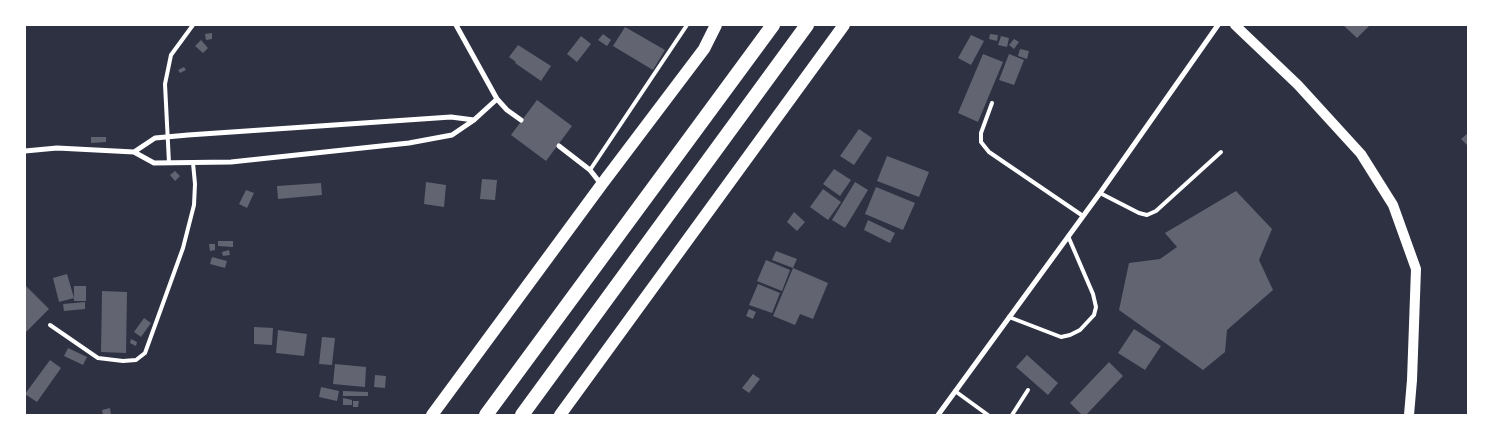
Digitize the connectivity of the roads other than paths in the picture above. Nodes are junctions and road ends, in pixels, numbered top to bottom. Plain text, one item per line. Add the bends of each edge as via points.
1 (193, 25) edge
2 (456, 25) edge
3 (687, 25) edge
4 (716, 25) edge
5 (722, 25) edge
6 (773, 25) edge
7 (807, 25) edge
8 (844, 25) edge
9 (1218, 25) edge
10 (1236, 25) edge
11 (704, 49) junction
12 (497, 98) junction
13 (992, 103) dead end
14 (474, 120) junction
15 (521, 120) dead end
16 (168, 137) junction
17 (559, 146) dead end
18 (25, 151) edge
19 (134, 152) junction
20 (1221, 152) dead end
21 (169, 163) junction
22 (193, 163) junction
23 (590, 170) junction
24 (602, 184) junction
25 (1100, 193) junction
26 (1083, 216) junction
27 (1068, 236) junction
28 (1009, 317) junction
29 (50, 325) dead end
30 (1028, 390) dead end
31 (955, 391) junction
32 (432, 415) edge
33 (486, 415) edge
34 (522, 415) edge
35 (560, 415) edge
36 (938, 415) edge
37 (988, 415) edge
38 (1012, 415) edge
39 (1409, 415) edge

1 - 16 lane via 171,55 165,84
2 - 12 street
3 - 23 lane
4 - 11 main road
5 - 11 main road
6 - 33 highway
7 - 34 highway
8 - 35 main road
9 - 25 street
10 - 39 main road via 1361,154 1393,205 1416,269
11 - 24 main road
12 - 14 street
12 - 15 street
13 - 26 lane via 981,133 981,142 989,152
14 - 16 street via 451,117
14 - 22 street via 452,136 409,144
16 - 19 street via 155,138
16 - 21 lane
17 - 23 street
18 - 19 street via 57,148
19 - 21 street via 154,164
20 - 25 lane via 1156,211 1147,215
21 - 22 street
22 - 29 lane via 194,205 183,248 145,353 136,360 98,358
23 - 24 street
24 - 32 main road
25 - 26 street
26 - 27 street
27 - 28 street
27 - 28 lane via 1093,294 1094,315 1080,330 1061,337
28 - 31 street
30 - 38 lane
31 - 36 street
31 - 37 lane

